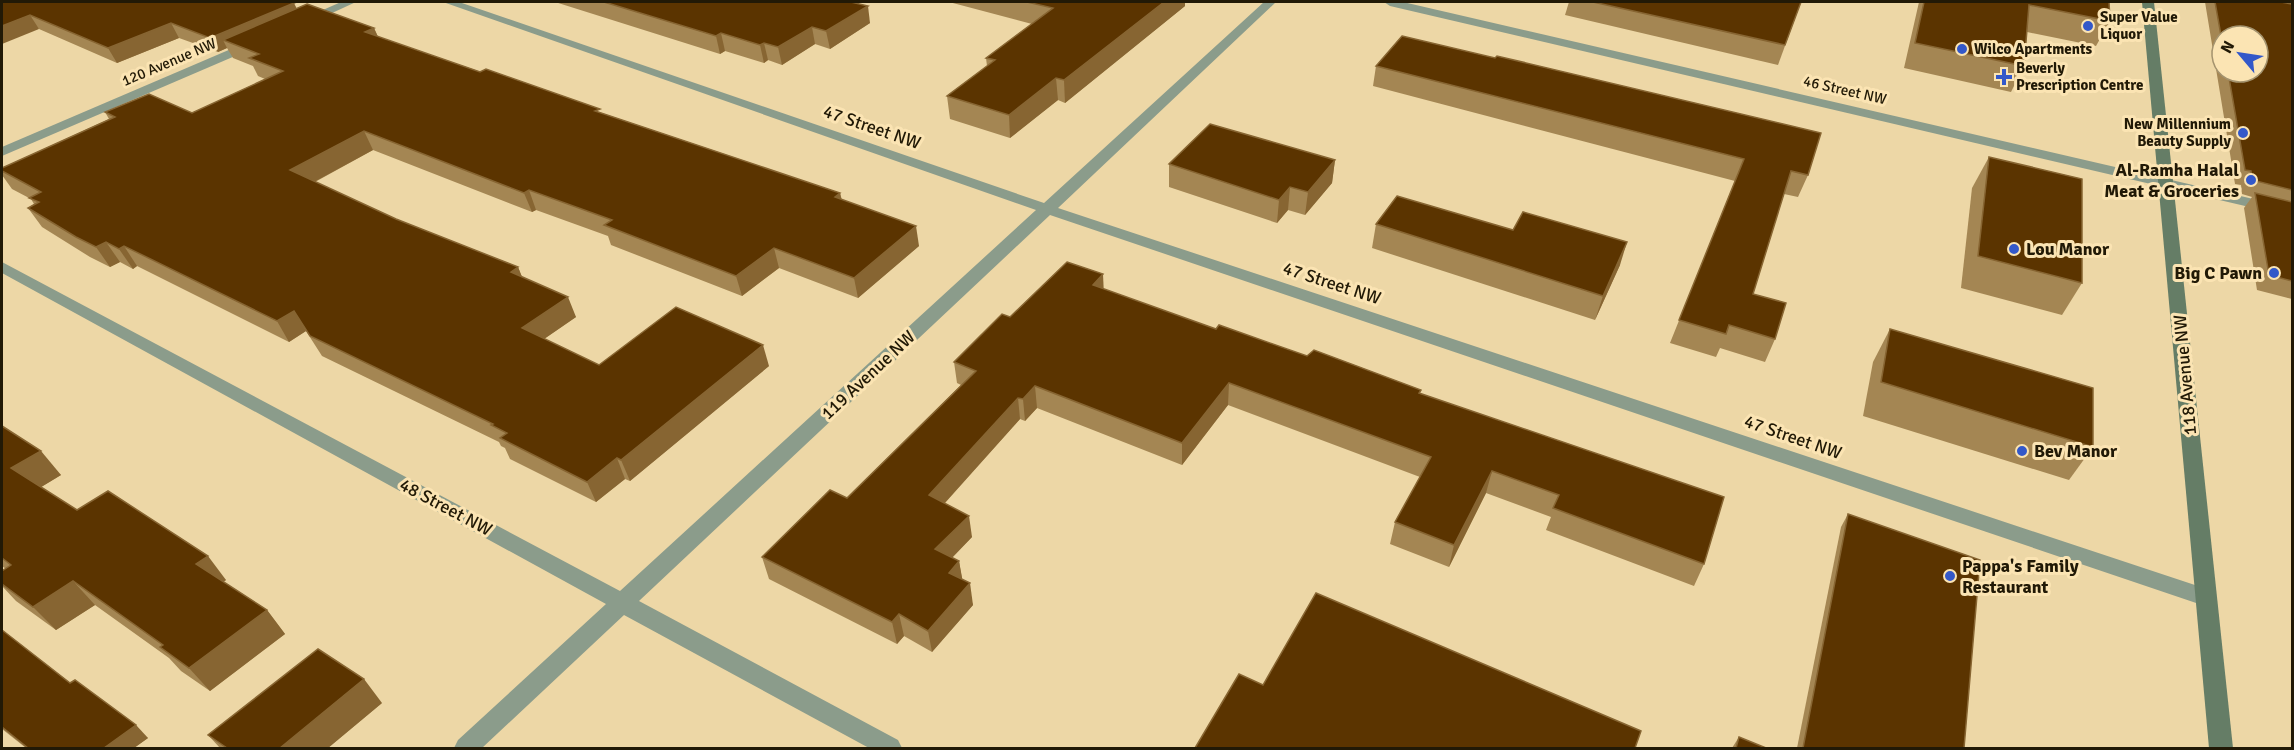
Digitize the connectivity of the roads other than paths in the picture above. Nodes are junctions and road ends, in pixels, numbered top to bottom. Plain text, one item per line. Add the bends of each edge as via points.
1 (350, 2) edge
2 (449, 2) edge
3 (1270, 2) edge
4 (1390, 2) edge
5 (2148, 2) edge
6 (287, 29) edge
7 (266, 38) edge
8 (2, 152) edge
9 (2167, 185) junction
10 (1047, 208) junction
11 (2292, 213) edge
12 (2, 267) edge
13 (2205, 597) junction
14 (622, 603) junction
15 (466, 748) edge
16 (890, 748) edge
17 (2221, 748) edge

1 - 6 street
2 - 10 street, 47 Street NW
3 - 10 street, 119 Avenue NW
4 - 9 street, 46 Street NW
5 - 9 main road, 118 Avenue NW
7 - 8 street, 120 Avenue NW
9 - 11 street, 46 Street NW
9 - 13 main road, 118 Avenue NW
10 - 13 street, 47 Street NW
10 - 14 street, 119 Avenue NW
12 - 14 street, 48 Street NW
13 - 17 main road, 118 Avenue NW
14 - 15 street, 119 Avenue NW
14 - 16 street, 48 Street NW

